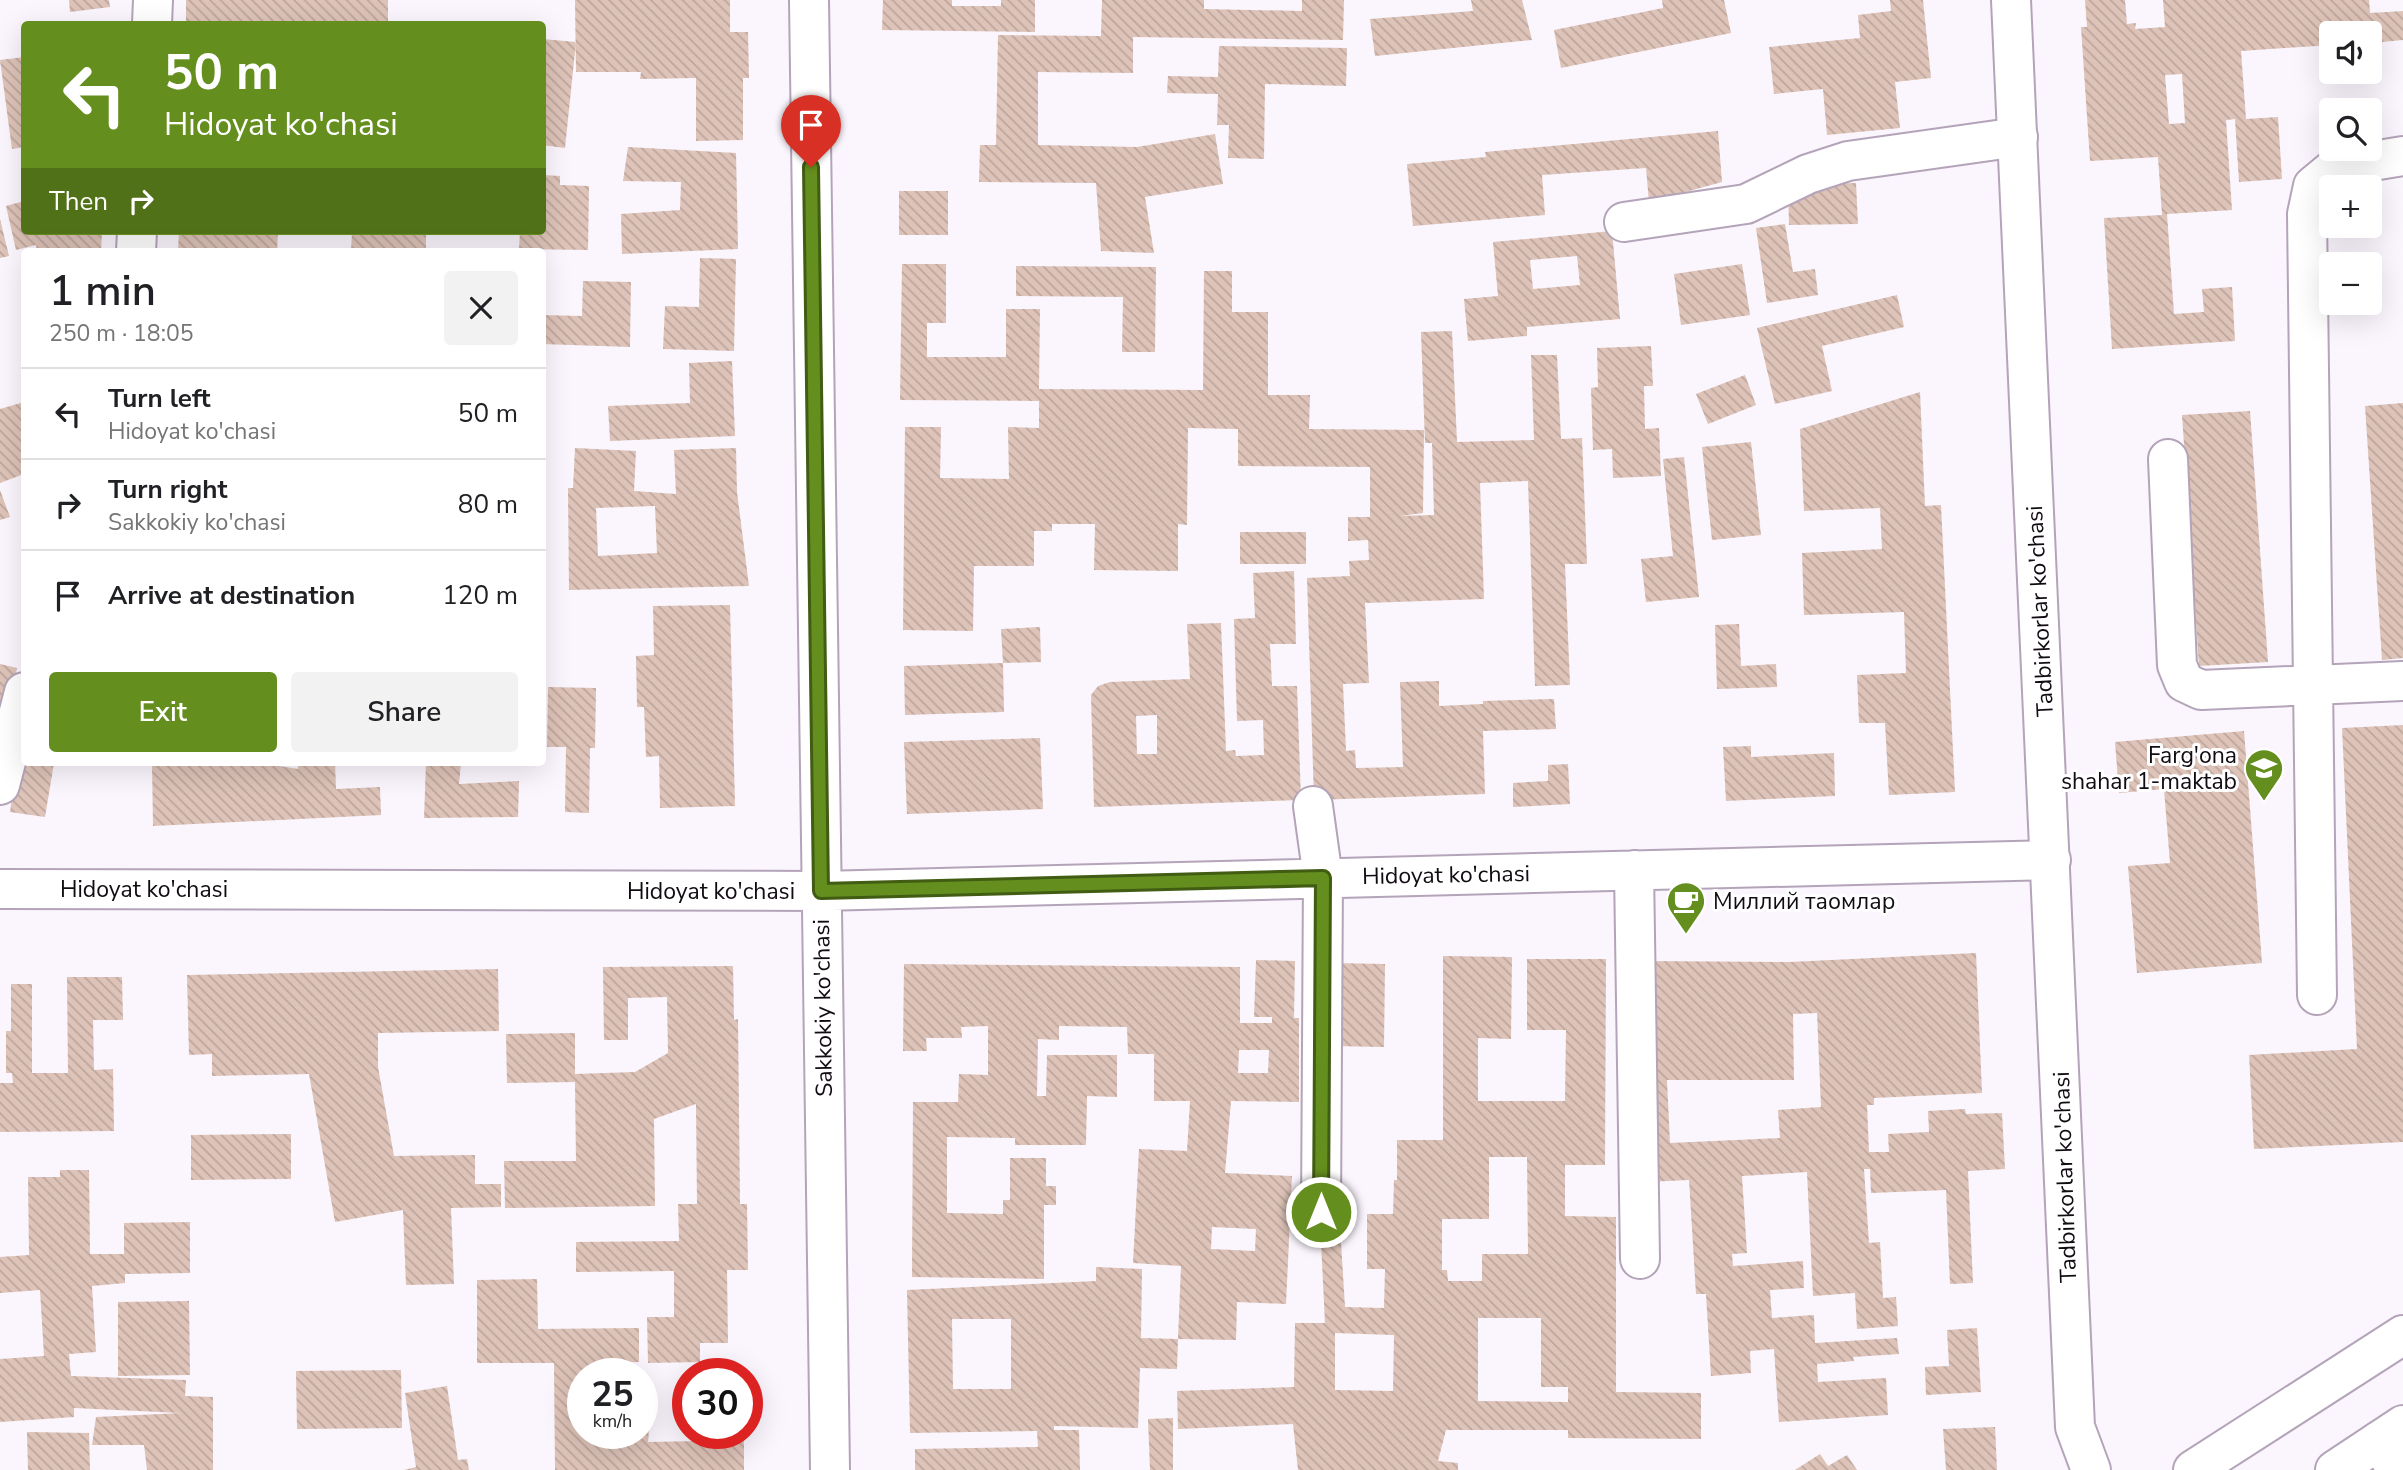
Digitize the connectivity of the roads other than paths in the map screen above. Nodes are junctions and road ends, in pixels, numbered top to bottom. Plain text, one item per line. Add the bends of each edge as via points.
1 (153, 0) edge
2 (809, 0) edge
3 (2011, 0) edge
4 (152, 21) edge
5 (2018, 137) junction
6 (2403, 156) edge
7 (1624, 222) dead end
8 (2168, 459) dead end
9 (2403, 681) edge
10 (2313, 685) junction
11 (21, 704) edge
12 (0, 785) edge
13 (1313, 806) dead end
14 (2051, 860) junction
15 (1634, 870) junction
16 (1323, 878) junction
17 (0, 889) edge
18 (821, 891) junction
19 (2318, 995) dead end
20 (1321, 1212) dead end
21 (1640, 1259) dead end
22 (2403, 1335) edge
23 (2393, 1445) edge
24 (830, 1470) edge
25 (2091, 1470) edge
26 (2193, 1470) edge
27 (2334, 1470) edge

1 - 4 street
2 - 18 street, Sakkokiy ko'chasi
3 - 5 street, Tadbirkorlar ko'chasi
5 - 7 street via 1847,161 1745,204
5 - 14 street, Tadbirkorlar ko'chasi
6 - 10 street via 2336,167 2313,186 2307,214
8 - 10 street via 2177,665 2184,682 2201,690
9 - 10 street
10 - 19 street
11 - 12 street
13 - 16 street
14 - 15 street, Hidoyat ko'chasi
14 - 25 street, Tadbirkorlar ko'chasi via 2075,1427
15 - 16 street, Hidoyat ko'chasi
15 - 21 street
16 - 18 street, Hidoyat ko'chasi
16 - 20 street
17 - 18 street, Hidoyat ko'chasi
18 - 24 street, Sakkokiy ko'chasi
22 - 26 street
23 - 27 street

